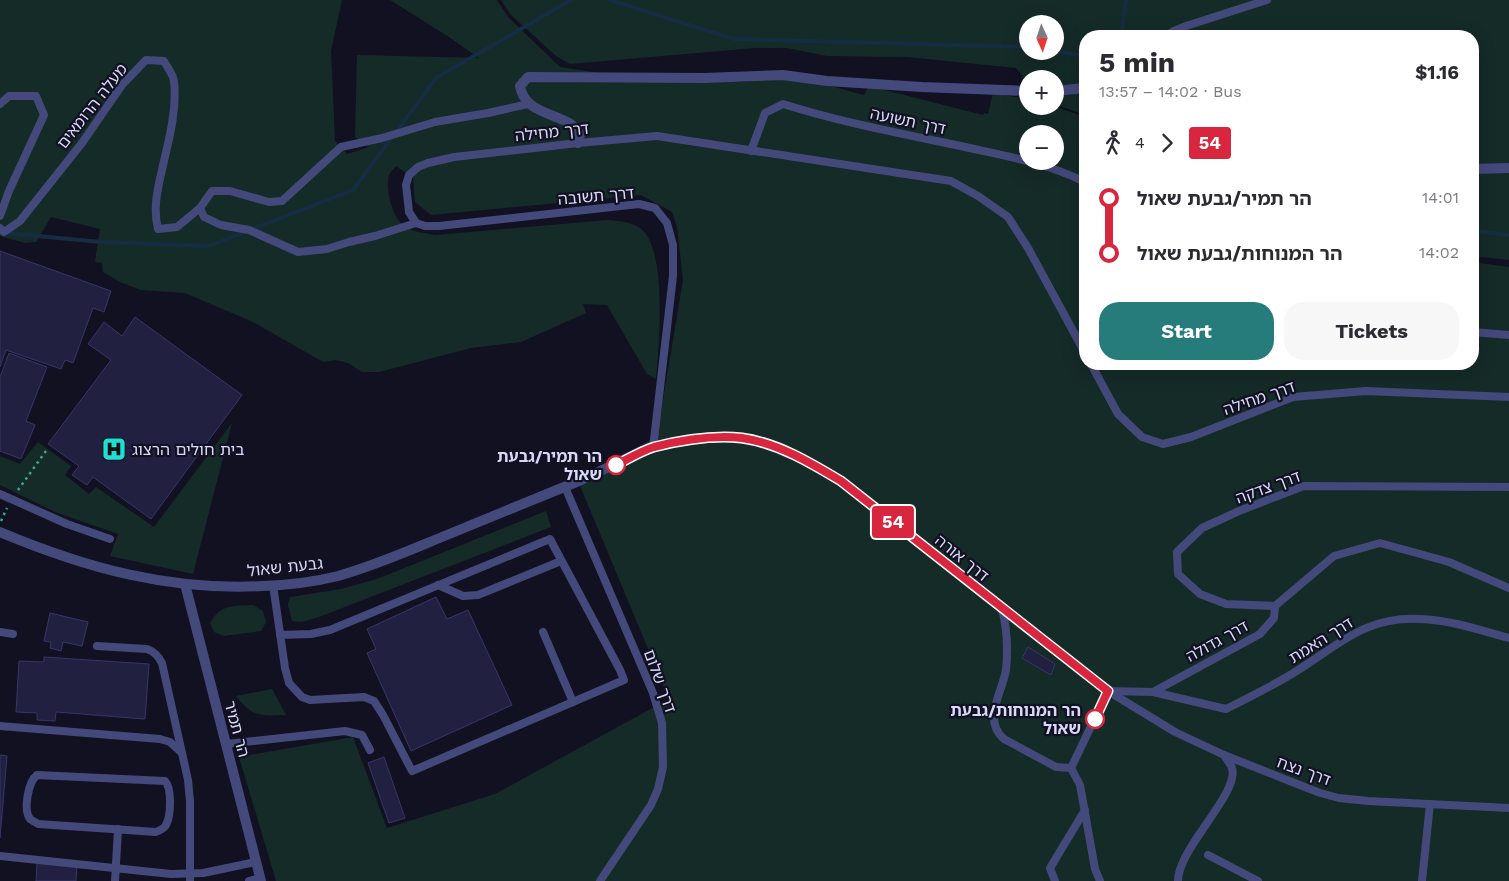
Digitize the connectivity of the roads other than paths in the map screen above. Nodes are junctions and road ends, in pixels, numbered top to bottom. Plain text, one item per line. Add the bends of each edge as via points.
1 (1267, 0) edge
2 (1176, 30) edge
3 (1079, 89) edge
4 (1064, 90) edge
5 (1019, 91) edge
6 (0, 104) edge
7 (528, 104) junction
8 (578, 143) junction
9 (751, 151) junction
10 (1479, 168) edge
11 (1509, 168) edge
12 (1079, 179) edge
13 (200, 208) junction
14 (0, 216) edge
15 (416, 223) junction
16 (0, 228) edge
17 (1479, 333) edge
18 (1509, 336) edge
19 (1079, 342) edge
20 (1094, 370) edge
21 (1509, 397) edge
22 (653, 448) junction
23 (565, 487) junction
24 (1509, 488) edge
25 (0, 494) edge
26 (0, 532) edge
27 (110, 540) dead end
28 (562, 561) junction
29 (184, 584) junction
30 (273, 585) junction
31 (438, 585) junction
32 (1509, 588) edge
33 (1275, 606) junction
34 (1002, 609) junction
35 (0, 632) edge
36 (543, 632) dead end
37 (13, 634) dead end
38 (280, 635) junction
39 (1509, 638) edge
40 (96, 646) dead end
41 (1108, 691) junction
42 (1153, 692) junction
43 (573, 702) junction
44 (0, 726) edge
45 (226, 744) junction
46 (370, 750) dead end
47 (182, 754) junction
48 (1224, 755) junction
49 (1072, 768) junction
50 (1430, 804) junction
51 (1509, 808) edge
52 (1084, 810) junction
53 (118, 829) junction
54 (1208, 854) dead end
55 (0, 856) edge
56 (256, 862) junction
57 (115, 869) junction
58 (190, 877) edge
59 (261, 879) edge
60 (115, 881) edge
61 (249, 881) edge
62 (600, 881) edge
63 (1055, 881) edge
64 (1100, 881) edge
65 (1178, 881) edge
66 (1258, 881) edge
67 (1422, 881) edge

1 - 2 lane
3 - 4 street
5 - 7 street via 827,81 783,74 704,78 528,77 520,86
6 - 14 lane, מעלה הרומאים via 9,96 36,96 44,115 8,191
7 - 8 street via 571,123 580,134
7 - 13 lane via 435,122 341,147 282,201 269,202 230,191 212,191
8 - 9 lane, דרך מחילה via 657,136
8 - 15 lane, דרך מחילה via 454,157 418,167 409,175 406,186 409,212
9 - 12 lane, דרך תשועה via 765,113 783,104 827,118 1019,159
9 - 19 lane, דרך מחילה via 951,181 978,196 1008,217
10 - 11 street
13 - 15 lane via 204,217 222,225 249,230 298,252 327,249
13 - 16 lane, מעלה הרומאים via 177,227 158,229 154,215 173,111 174,79 164,61 146,60 122,85 82,143 20,221 4,232
15 - 22 lane, דרך תשובה via 439,226 639,204 655,208 667,223 673,245 673,276
17 - 18 lane
20 - 21 lane, דרך מחילה via 1118,414 1142,437 1163,444 1191,437 1293,397 1366,391
22 - 23 street, דרך אורה
22 - 34 street, דרך אורה via 714,438 743,438 806,460 841,481
23 - 30 street, גבעת שאול via 370,566 309,582
23 - 62 lane, דרך שלום via 653,693 662,723 663,767 658,789 651,806
24 - 33 lane, דרך צדקה via 1304,486 1202,528 1177,552 1178,574 1200,594 1226,604
25 - 27 lane
26 - 29 street, גבעת שאול via 86,564 129,576
28 - 31 lane via 478,595 463,596
28 - 31 lane via 550,539
28 - 43 lane via 624,680
29 - 30 street, גבעת שאול via 210,587
29 - 45 street, הר תמיר
30 - 38 lane
31 - 38 lane via 330,630
32 - 33 lane, דרך גדולה via 1449,562 1380,543 1334,556
33 - 42 lane, דרך גדולה via 1274,618 1260,634
34 - 41 street, דרך אורה
34 - 49 lane via 1006,669 994,712 995,728 1004,739 1056,768
35 - 37 lane
36 - 43 lane
38 - 43 lane via 289,683 302,697 310,700 364,697 374,701 412,771
39 - 42 lane, דרך האמת via 1462,624 1419,618 1380,622 1345,638 1291,675 1226,709
40 - 47 lane via 147,649 157,655 162,663
41 - 42 lane, דרך גדולה
41 - 48 lane, דרך נצח via 1175,732
41 - 49 lane
44 - 47 lane via 160,739 170,742
45 - 46 lane via 345,731 362,735
45 - 56 street, הר תמיר
47 - 58 lane via 190,801
48 - 50 lane, דרך נצח via 1339,798
48 - 65 lane via 1232,769 1231,785 1188,852
49 - 52 lane via 1080,785
50 - 51 lane, דרך נצח
50 - 67 lane
52 - 63 lane via 1050,868
52 - 64 lane
53 - 53 lane via 156,832 163,829 167,824 170,793 165,781 44,775 33,779 28,791 27,812 31,820 47,825
53 - 57 lane
54 - 66 lane
55 - 57 lane
56 - 58 lane
56 - 59 street, הר תמיר
57 - 58 lane
57 - 60 lane
59 - 61 lane

